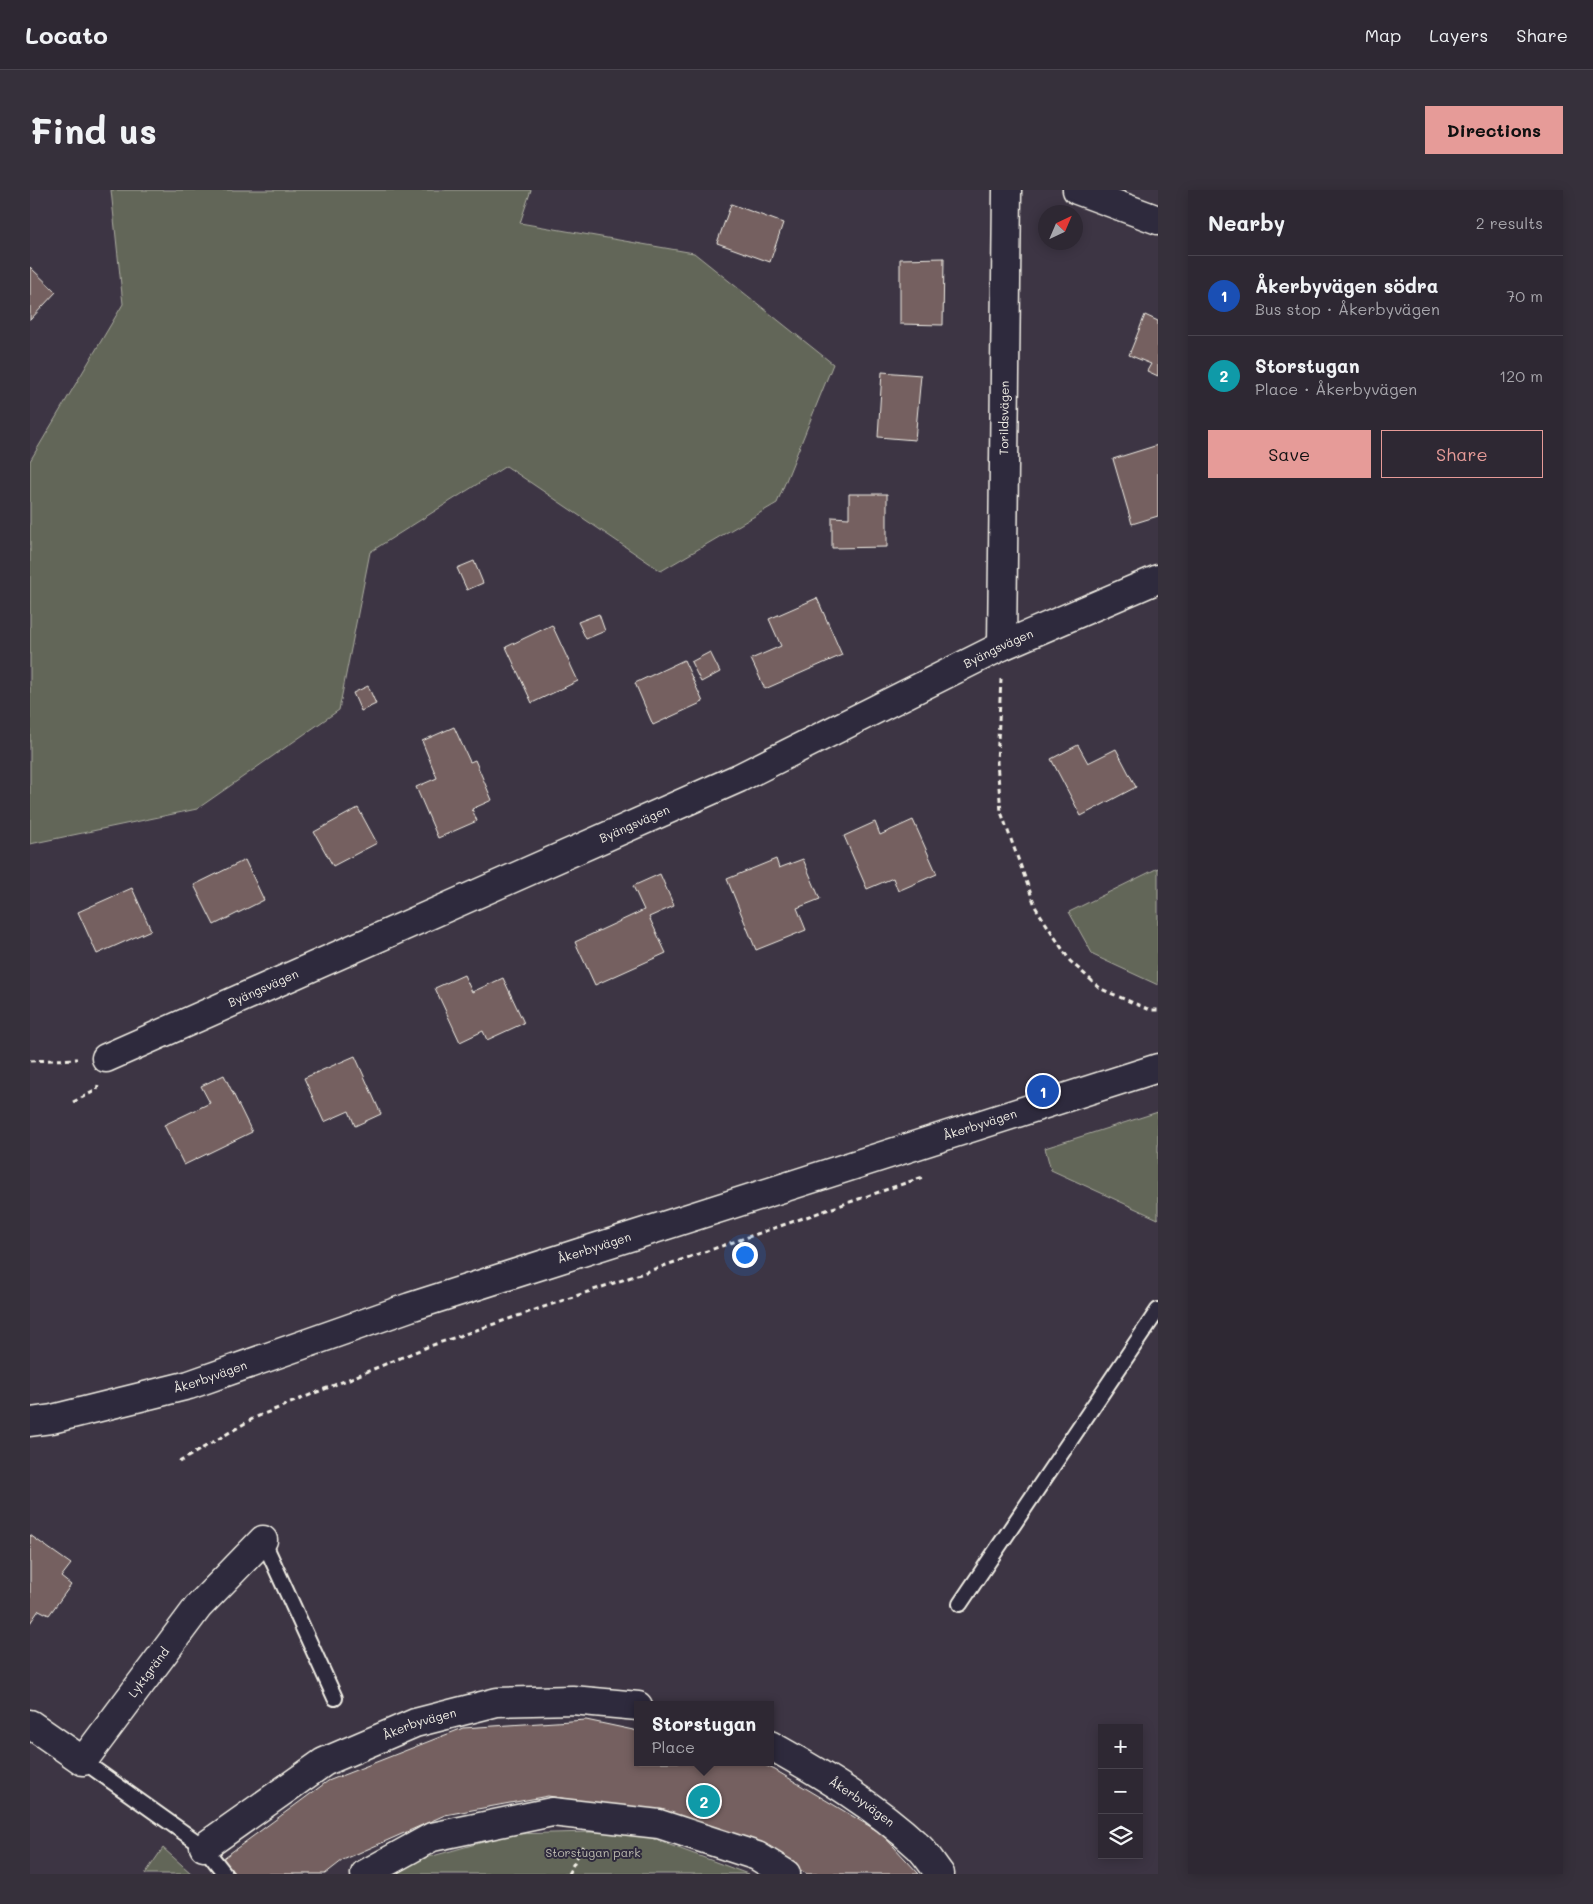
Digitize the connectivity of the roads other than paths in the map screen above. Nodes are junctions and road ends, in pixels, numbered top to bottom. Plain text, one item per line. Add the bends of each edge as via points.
1 (1007, 190) edge
2 (1077, 190) edge
3 (1158, 220) edge
4 (1158, 579) edge
5 (1002, 646) junction
6 (106, 1058) road end
7 (1158, 1068) edge
8 (1158, 1310) edge
9 (30, 1422) edge
10 (263, 1540) joint
11 (960, 1604) dead end
12 (335, 1698) dead end
13 (634, 1706) edge
14 (30, 1724) edge
15 (774, 1747) edge
16 (83, 1761) junction
17 (204, 1848) junction
18 (225, 1874) edge
19 (365, 1874) edge
20 (786, 1874) edge
21 (940, 1874) edge

1 - 5 street, Torildsvägen
2 - 3 street
4 - 5 street, Byängsvägen
5 - 6 street, Byängsvägen via 739,778
7 - 9 street, Åkerbyvägen via 410,1307 189,1385
8 - 11 lane
10 - 12 lane
10 - 16 street, Lyktgränd via 198,1607
13 - 17 street, Åkerbyvägen via 572,1700 497,1702 415,1722 324,1762
14 - 16 street
15 - 21 street, Åkerbyvägen via 881,1815 920,1848
16 - 17 lane
17 - 18 lane
19 - 20 street via 432,1837 552,1812 659,1824 757,1856

